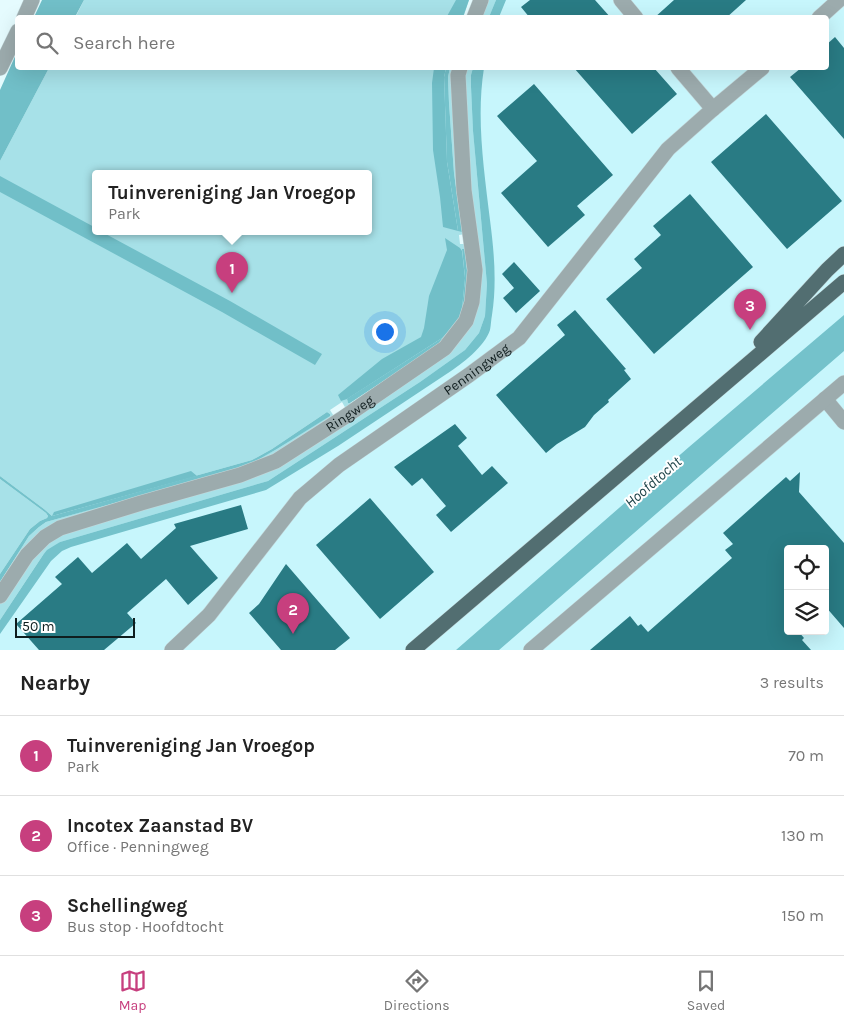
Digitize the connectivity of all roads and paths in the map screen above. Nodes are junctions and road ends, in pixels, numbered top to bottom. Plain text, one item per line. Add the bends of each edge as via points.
1 (32, 0) edge
2 (481, 0) edge
3 (621, 0) edge
4 (838, 0) edge
5 (25, 15) edge
6 (475, 15) edge
7 (634, 15) edge
8 (822, 15) edge
9 (15, 37) edge
10 (0, 68) edge
11 (459, 70) edge
12 (680, 70) edge
13 (760, 70) edge
14 (713, 109) junction
15 (844, 254) edge
16 (844, 282) edge
17 (844, 383) edge
18 (719, 388) junction
19 (825, 399) junction
20 (844, 422) edge
21 (0, 596) edge
22 (172, 650) edge
23 (413, 650) edge
24 (531, 650) edge

1 - 5 street
2 - 6 street
3 - 7 street
4 - 8 street
9 - 10 street
11 - 21 street, Ringweg via 464,190 475,270 472,302 466,321 446,348 276,461 240,475 60,528 27,555
12 - 14 street
13 - 14 street, Penningweg
14 - 22 street, Penningweg via 668,149 519,338 339,465 300,498 209,615
15 - 18 main road
16 - 18 main road
17 - 19 street
18 - 23 main road
19 - 20 street
19 - 24 street

